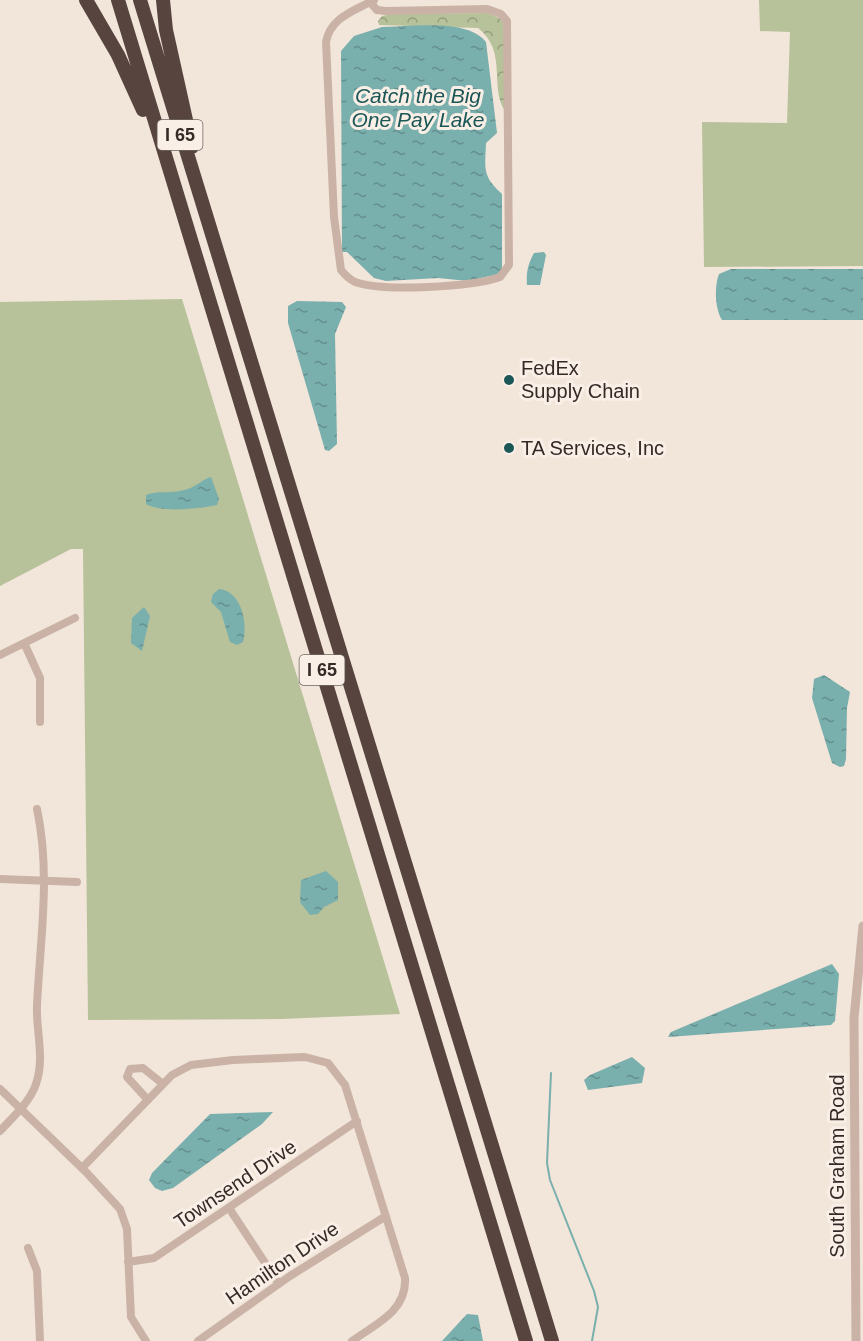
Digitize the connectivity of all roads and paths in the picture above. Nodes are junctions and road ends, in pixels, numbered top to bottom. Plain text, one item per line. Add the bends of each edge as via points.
1 (86, 0) edge
2 (118, 0) edge
3 (140, 0) edge
4 (163, 0) edge
5 (372, 1) edge
6 (165, 159) junction
7 (221, 269) junction
8 (75, 618) dead end
9 (25, 645) junction
10 (0, 655) edge
11 (40, 722) dead end
12 (37, 809) dead end
13 (0, 879) edge
14 (44, 879) junction
15 (77, 882) dead end
16 (863, 926) edge
17 (860, 992) edge
18 (163, 1084) junction
19 (0, 1089) edge
20 (148, 1100) junction
21 (20, 1108) junction
22 (357, 1121) junction
23 (0, 1131) edge
24 (82, 1168) junction
25 (229, 1208) junction
26 (386, 1216) junction
27 (28, 1248) dead end
28 (128, 1262) junction
29 (279, 1284) junction
30 (40, 1341) edge
31 (146, 1341) edge
32 (198, 1341) edge
33 (352, 1341) edge
34 (526, 1341) edge
35 (552, 1341) edge
36 (856, 1341) edge

1 - 6 highway via 118,55
2 - 6 highway, I 65
3 - 7 highway, I 65
4 - 7 highway via 173,67
5 - 5 street via 377,10 386,11 487,9 507,21 508,265 500,277 471,284 370,285 354,281 341,270 334,217 326,42 338,20
6 - 34 highway, I 65
7 - 35 highway, I 65
8 - 9 street
9 - 10 street
9 - 11 street via 40,678
12 - 14 street via 43,837
13 - 14 street
14 - 15 street
14 - 21 street via 37,1009 39,1072 29,1099
16 - 17 street, South Graham Road
17 - 36 street, South Graham Road via 854,1018
18 - 20 street
18 - 20 street via 143,1068 130,1069 127,1077
18 - 22 street via 191,1065 305,1057 328,1064 345,1085
19 - 21 street
20 - 24 street
21 - 23 street
21 - 24 street
22 - 25 street, Townsend Drive
22 - 26 street
24 - 28 street via 120,1209 127,1229
25 - 28 street, Townsend Drive via 154,1258
25 - 29 street
26 - 29 street, Hamilton Drive
26 - 33 street via 405,1278 403,1297 391,1314
27 - 30 street via 37,1271
28 - 31 street via 131,1317
29 - 32 street, Hamilton Drive

